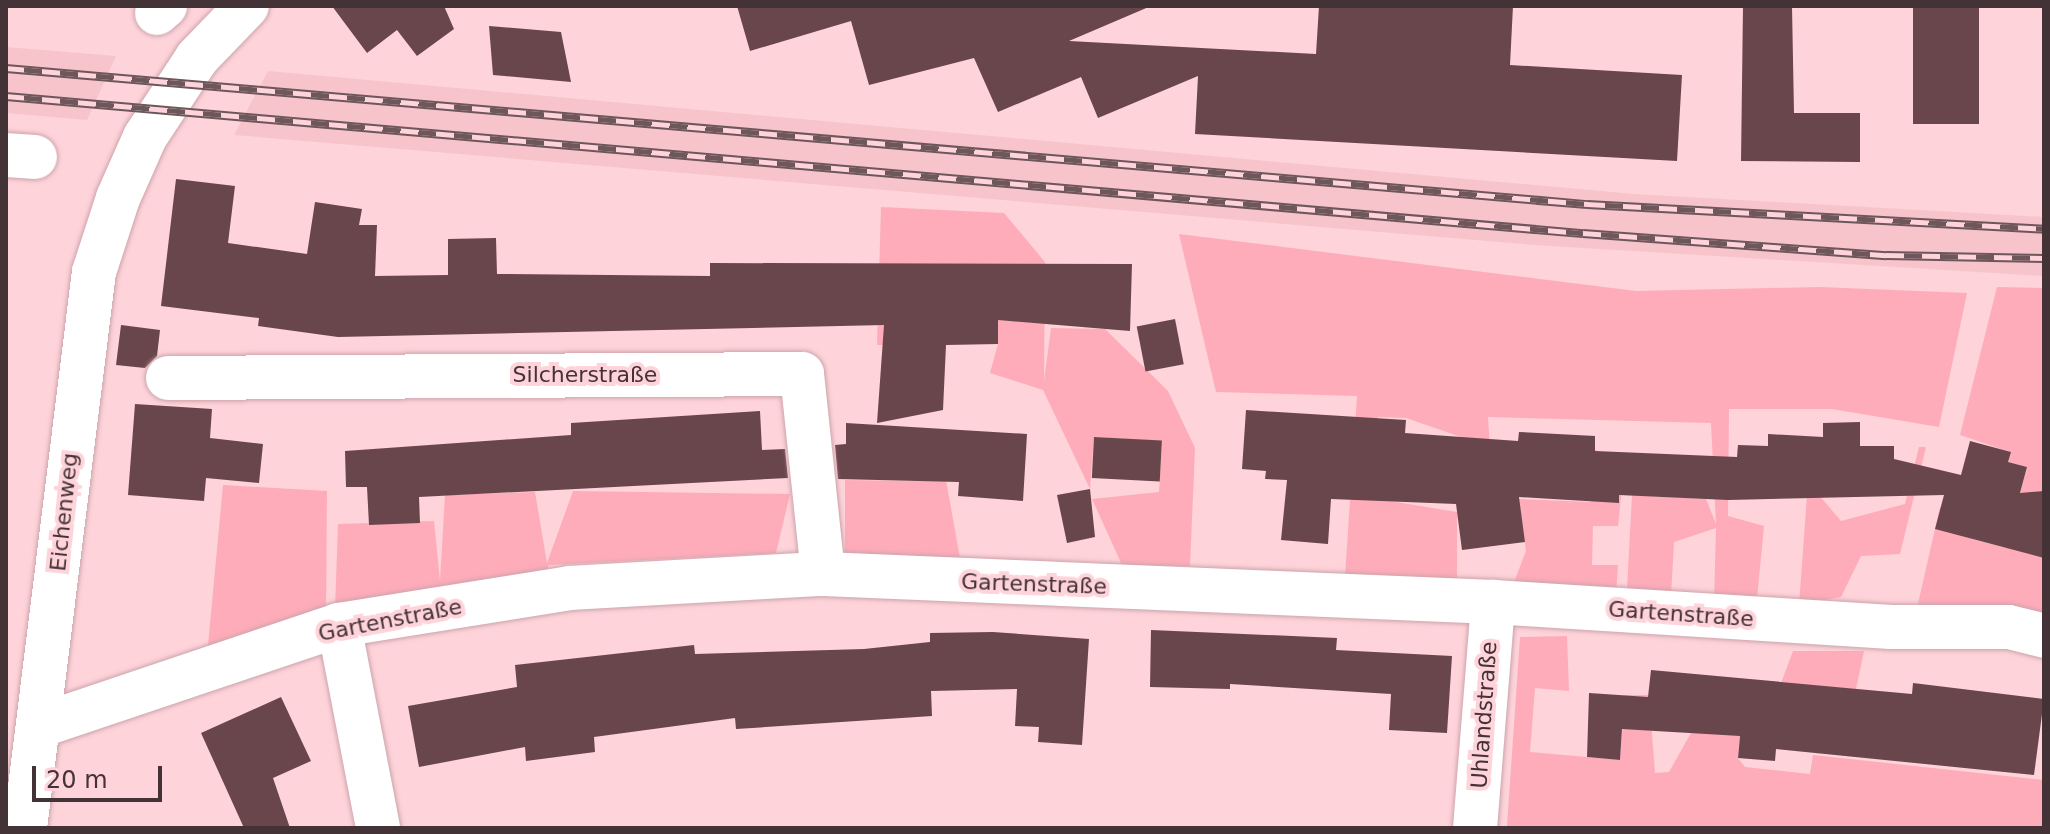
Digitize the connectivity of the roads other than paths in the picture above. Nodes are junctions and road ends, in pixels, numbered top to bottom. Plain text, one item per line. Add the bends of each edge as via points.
1 (247, 6) edge
2 (168, 378) dead end
3 (823, 574) junction
4 (1493, 602) junction
5 (339, 625) junction
6 (2044, 636) edge
7 (42, 725) junction
8 (25, 828) edge
9 (378, 828) edge
10 (1475, 828) edge

1 - 7 street, Eichenweg via 197,58 145,137 94,272
2 - 3 street, Silcherstraße via 802,374
3 - 4 street, Gartenstraße
3 - 5 street, Gartenstraße via 569,588
4 - 6 street, Gartenstraße via 1891,627 2009,627
4 - 10 street, Uhlandstraße
5 - 7 street, Gartenstraße
5 - 9 street
7 - 8 street, Eichenweg

